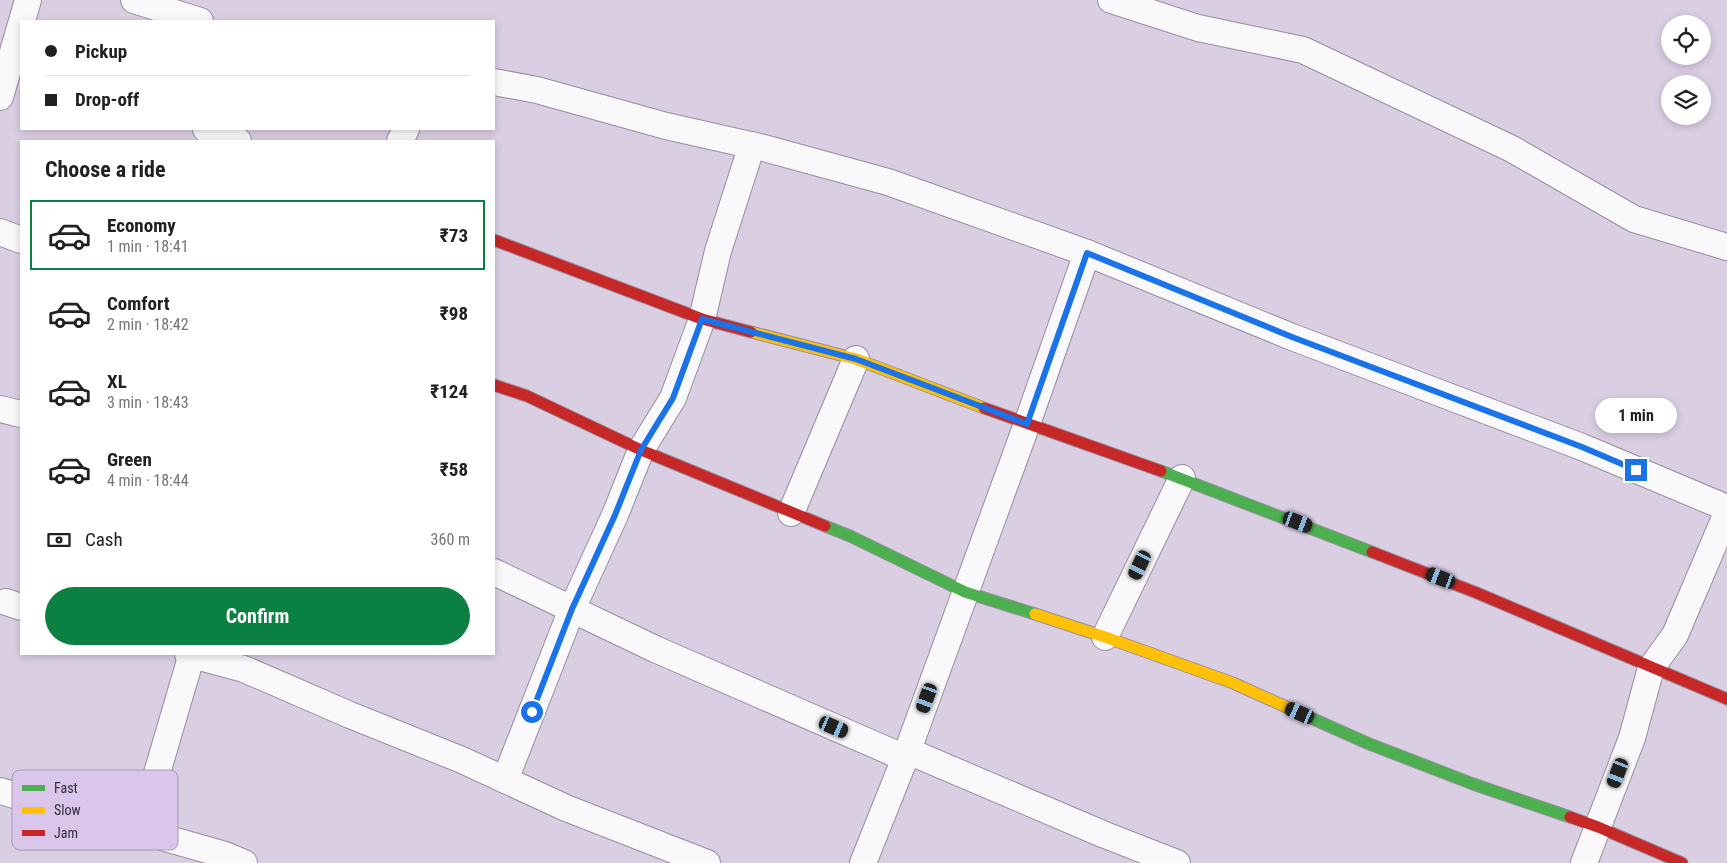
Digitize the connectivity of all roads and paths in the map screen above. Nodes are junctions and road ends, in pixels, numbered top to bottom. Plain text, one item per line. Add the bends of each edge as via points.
1 (28, 0) edge
2 (134, 0) edge
3 (1111, 0) edge
4 (23, 20) edge
5 (197, 20) edge
6 (20, 29) edge
7 (495, 82) edge
8 (1, 90) edge
9 (209, 130) edge
10 (235, 140) edge
11 (752, 145) junction
12 (0, 232) edge
13 (20, 240) edge
14 (495, 240) edge
15 (1727, 247) edge
16 (1087, 253) junction
17 (702, 319) junction
18 (856, 359) junction
19 (495, 385) edge
20 (0, 409) edge
21 (20, 414) edge
22 (1027, 424) junction
23 (641, 450) junction
24 (1182, 478) junction
25 (1727, 508) edge
26 (791, 513) junction
27 (1727, 513) edge
28 (495, 572) edge
29 (965, 592) junction
30 (572, 609) junction
31 (1106, 637) junction
32 (191, 655) edge
33 (195, 655) edge
34 (1651, 668) junction
35 (1727, 699) edge
36 (907, 755) junction
37 (158, 770) edge
38 (505, 780) junction
39 (1598, 827) junction
40 (178, 842) edge
41 (244, 863) edge
42 (707, 863) edge
43 (863, 863) edge
44 (1177, 863) edge
45 (1584, 863) edge
46 (1682, 863) edge

1 - 4 street
2 - 5 street
3 - 15 street via 1198,28 1303,50 1512,149 1634,219
6 - 8 street
7 - 11 street
9 - 10 street
11 - 16 street via 888,182
11 - 17 street via 718,251
12 - 13 street
14 - 17 street
16 - 22 street
16 - 25 street via 1292,337 1582,447
17 - 18 street
17 - 23 street via 673,398
18 - 22 street
18 - 26 street
19 - 23 street via 527,396
20 - 21 street
22 - 24 street
22 - 29 street
23 - 26 street
23 - 30 street
24 - 31 street
24 - 34 street via 1477,593
26 - 29 street via 850,536
27 - 34 street via 1675,635
28 - 30 street
29 - 31 street
29 - 36 street
30 - 36 street via 655,649
30 - 38 street
31 - 39 street via 1232,683 1367,743 1473,784
32 - 37 street
33 - 38 street via 244,669
34 - 35 street
34 - 39 street via 1632,738
36 - 43 street
36 - 44 street
38 - 42 street via 566,808
39 - 45 street
39 - 46 street
40 - 41 street

